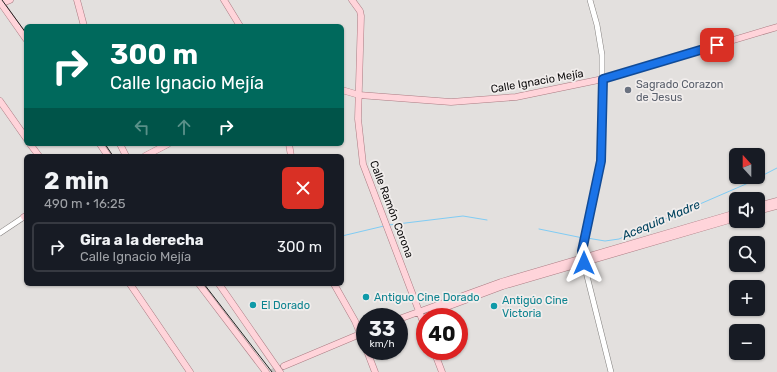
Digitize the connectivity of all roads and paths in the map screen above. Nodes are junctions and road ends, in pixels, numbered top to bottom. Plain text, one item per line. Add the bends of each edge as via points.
1 (77, 0) edge
2 (224, 0) edge
3 (352, 0) edge
4 (590, 0) edge
5 (9, 1) edge
6 (0, 3) edge
7 (83, 24) edge
8 (239, 24) edge
9 (777, 27) edge
10 (24, 36) edge
11 (603, 79) junction
12 (344, 91) edge
13 (359, 95) junction
14 (0, 101) edge
15 (24, 135) edge
16 (164, 146) edge
17 (149, 154) edge
18 (777, 200) edge
19 (765, 204) edge
20 (777, 206) edge
21 (765, 210) edge
22 (729, 215) edge
23 (24, 217) edge
24 (729, 220) edge
25 (0, 233) edge
26 (583, 261) junction
27 (131, 286) edge
28 (201, 286) edge
29 (220, 286) edge
30 (335, 286) edge
31 (418, 308) edge
32 (430, 308) edge
33 (444, 308) edge
34 (356, 321) edge
35 (356, 336) edge
36 (370, 360) edge
37 (437, 360) edge
38 (284, 366) tunnel mouth
39 (190, 372) edge
40 (266, 372) edge
41 (280, 372) edge
42 (375, 372) edge
43 (442, 372) edge
44 (611, 372) edge

1 - 7 main road
2 - 8 main road
3 - 13 main road, Calle Ramón Corona via 361,16
4 - 11 street via 601,42
5 - 6 main road
6 - 10 main road
9 - 11 main road, Calle Ignacio Mejía
11 - 13 main road, Calle Ignacio Mejía via 540,93 481,101 451,102
11 - 26 street via 601,161 585,236
12 - 13 main road, Calle Ignacio Mejía
13 - 31 main road, Calle Ramón Corona via 358,119 363,164
14 - 15 main road
16 - 17 main road
18 - 19 main road
20 - 21 main road
22 - 26 main road
23 - 25 street
24 - 26 main road
26 - 32 main road via 501,282
26 - 33 main road
26 - 44 street
27 - 39 main road
28 - 40 main road
29 - 41 main road
30 - 34 main road
35 - 38 main road
36 - 42 main road
37 - 43 main road

